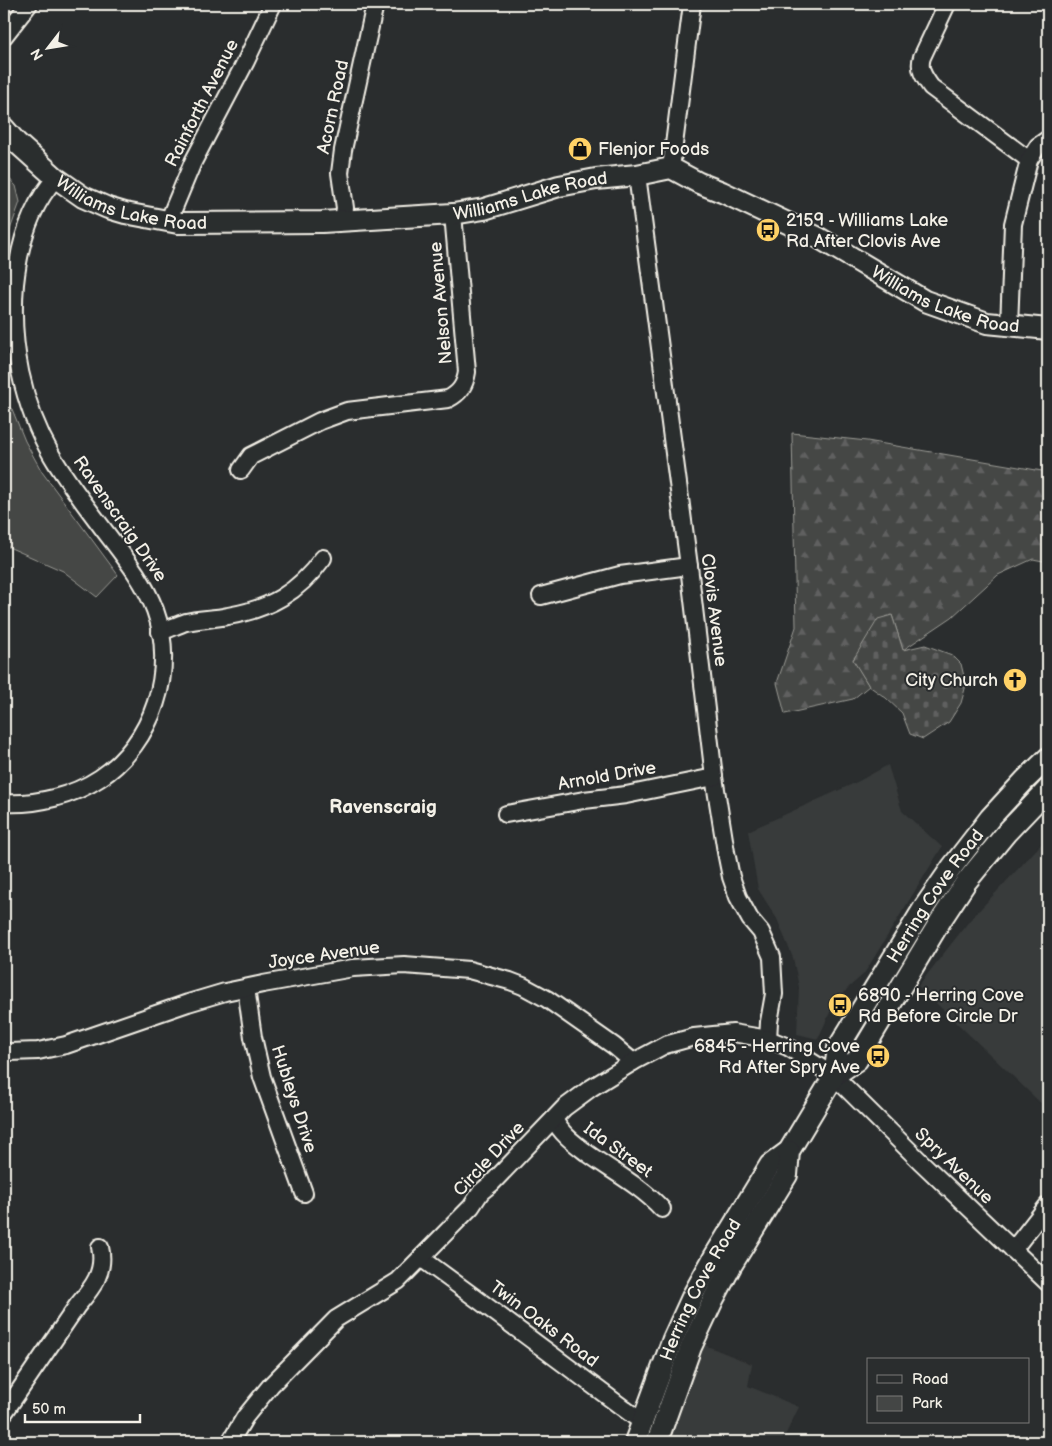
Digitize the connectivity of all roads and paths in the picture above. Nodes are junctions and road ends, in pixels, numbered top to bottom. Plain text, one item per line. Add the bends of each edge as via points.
1 (29, 4) edge
2 (273, 4) edge
3 (375, 4) edge
4 (692, 4) edge
5 (947, 4) edge
6 (4, 36) edge
7 (4, 128) edge
8 (1048, 139) edge
9 (1029, 160) junction
10 (670, 168) junction
11 (637, 175) junction
12 (56, 178) junction
13 (453, 214) junction
14 (344, 220) junction
15 (168, 222) junction
16 (1009, 326) junction
17 (1048, 329) edge
18 (241, 470) dead end
19 (323, 558) dead end
20 (689, 566) junction
21 (541, 596) dead end
22 (160, 632) junction
23 (1048, 758) edge
24 (714, 777) junction
25 (1048, 788) edge
26 (4, 803) edge
27 (506, 814) dead end
28 (246, 988) junction
29 (768, 1039) junction
30 (4, 1051) edge
31 (633, 1062) junction
32 (834, 1076) junction
33 (554, 1119) junction
34 (789, 1151) junction
35 (304, 1193) dead end
36 (1048, 1206) edge
37 (662, 1209) dead end
38 (100, 1247) dead end
39 (1013, 1250) junction
40 (421, 1258) junction
41 (1048, 1283) edge
42 (4, 1413) edge
43 (642, 1422) junction
44 (230, 1442) edge
45 (635, 1442) edge
46 (657, 1442) edge

1 - 6 street
2 - 15 street, Rainforth Avenue via 193,162
3 - 14 street, Acorn Road via 343,150 340,173
4 - 10 street
5 - 9 street via 922,57 923,74 931,87
7 - 12 main road, Williams Lake Road
8 - 9 street via 1038,146
9 - 16 street via 1013,224
10 - 11 main road, Williams Lake Road
10 - 16 main road, Williams Lake Road via 819,238 925,301 987,323
11 - 13 main road, Williams Lake Road via 559,186 484,209
11 - 20 street, Clovis Avenue
12 - 15 main road, Williams Lake Road via 83,197 108,208
12 - 22 street, Ravenscraig Drive via 33,212 18,260 14,310 20,374 33,415 51,455 139,578 149,595
13 - 14 main road, Williams Lake Road
13 - 18 street, Nelson Avenue via 467,372 462,388 448,399 347,411 320,421 252,456
14 - 15 main road, Williams Lake Road
16 - 17 main road, Williams Lake Road
19 - 22 street via 300,584 268,605 252,612 186,622
20 - 21 street via 620,575
20 - 24 street, Clovis Avenue
22 - 26 street, Ravenscraig Drive via 160,688 147,723 127,754 100,778 72,792 24,803
23 - 32 main road, Herring Cove Road via 990,818 941,882 838,1048
24 - 27 street, Arnold Drive
24 - 29 street, Clovis Avenue via 731,877 738,897 750,919 762,932 772,957 774,994
25 - 32 main road, Herring Cove Road via 966,882 857,1060
28 - 30 street, Joyce Avenue via 188,1003 66,1045 38,1051
28 - 31 street, Joyce Avenue via 353,968 404,965 468,970 510,980 547,999
28 - 35 street, Hubleys Drive via 262,1077
29 - 31 street, Circle Drive via 733,1033 694,1037 665,1045
29 - 32 street, Circle Drive via 788,1047
31 - 33 street, Circle Drive via 591,1088
32 - 34 main road, Herring Cove Road
32 - 39 street, Spry Avenue
33 - 37 street, Ida Street via 578,1146
33 - 40 street, Circle Drive
34 - 43 main road, Herring Cove Road via 770,1165 694,1293
34 - 46 main road, Herring Cove Road via 787,1175 714,1298 691,1348
36 - 39 street
38 - 42 street via 100,1271 90,1290
39 - 41 street, Spry Avenue
40 - 43 street, Twin Oaks Road
40 - 44 street, Circle Drive via 398,1281 336,1320 244,1416
43 - 45 main road, Herring Cove Road

